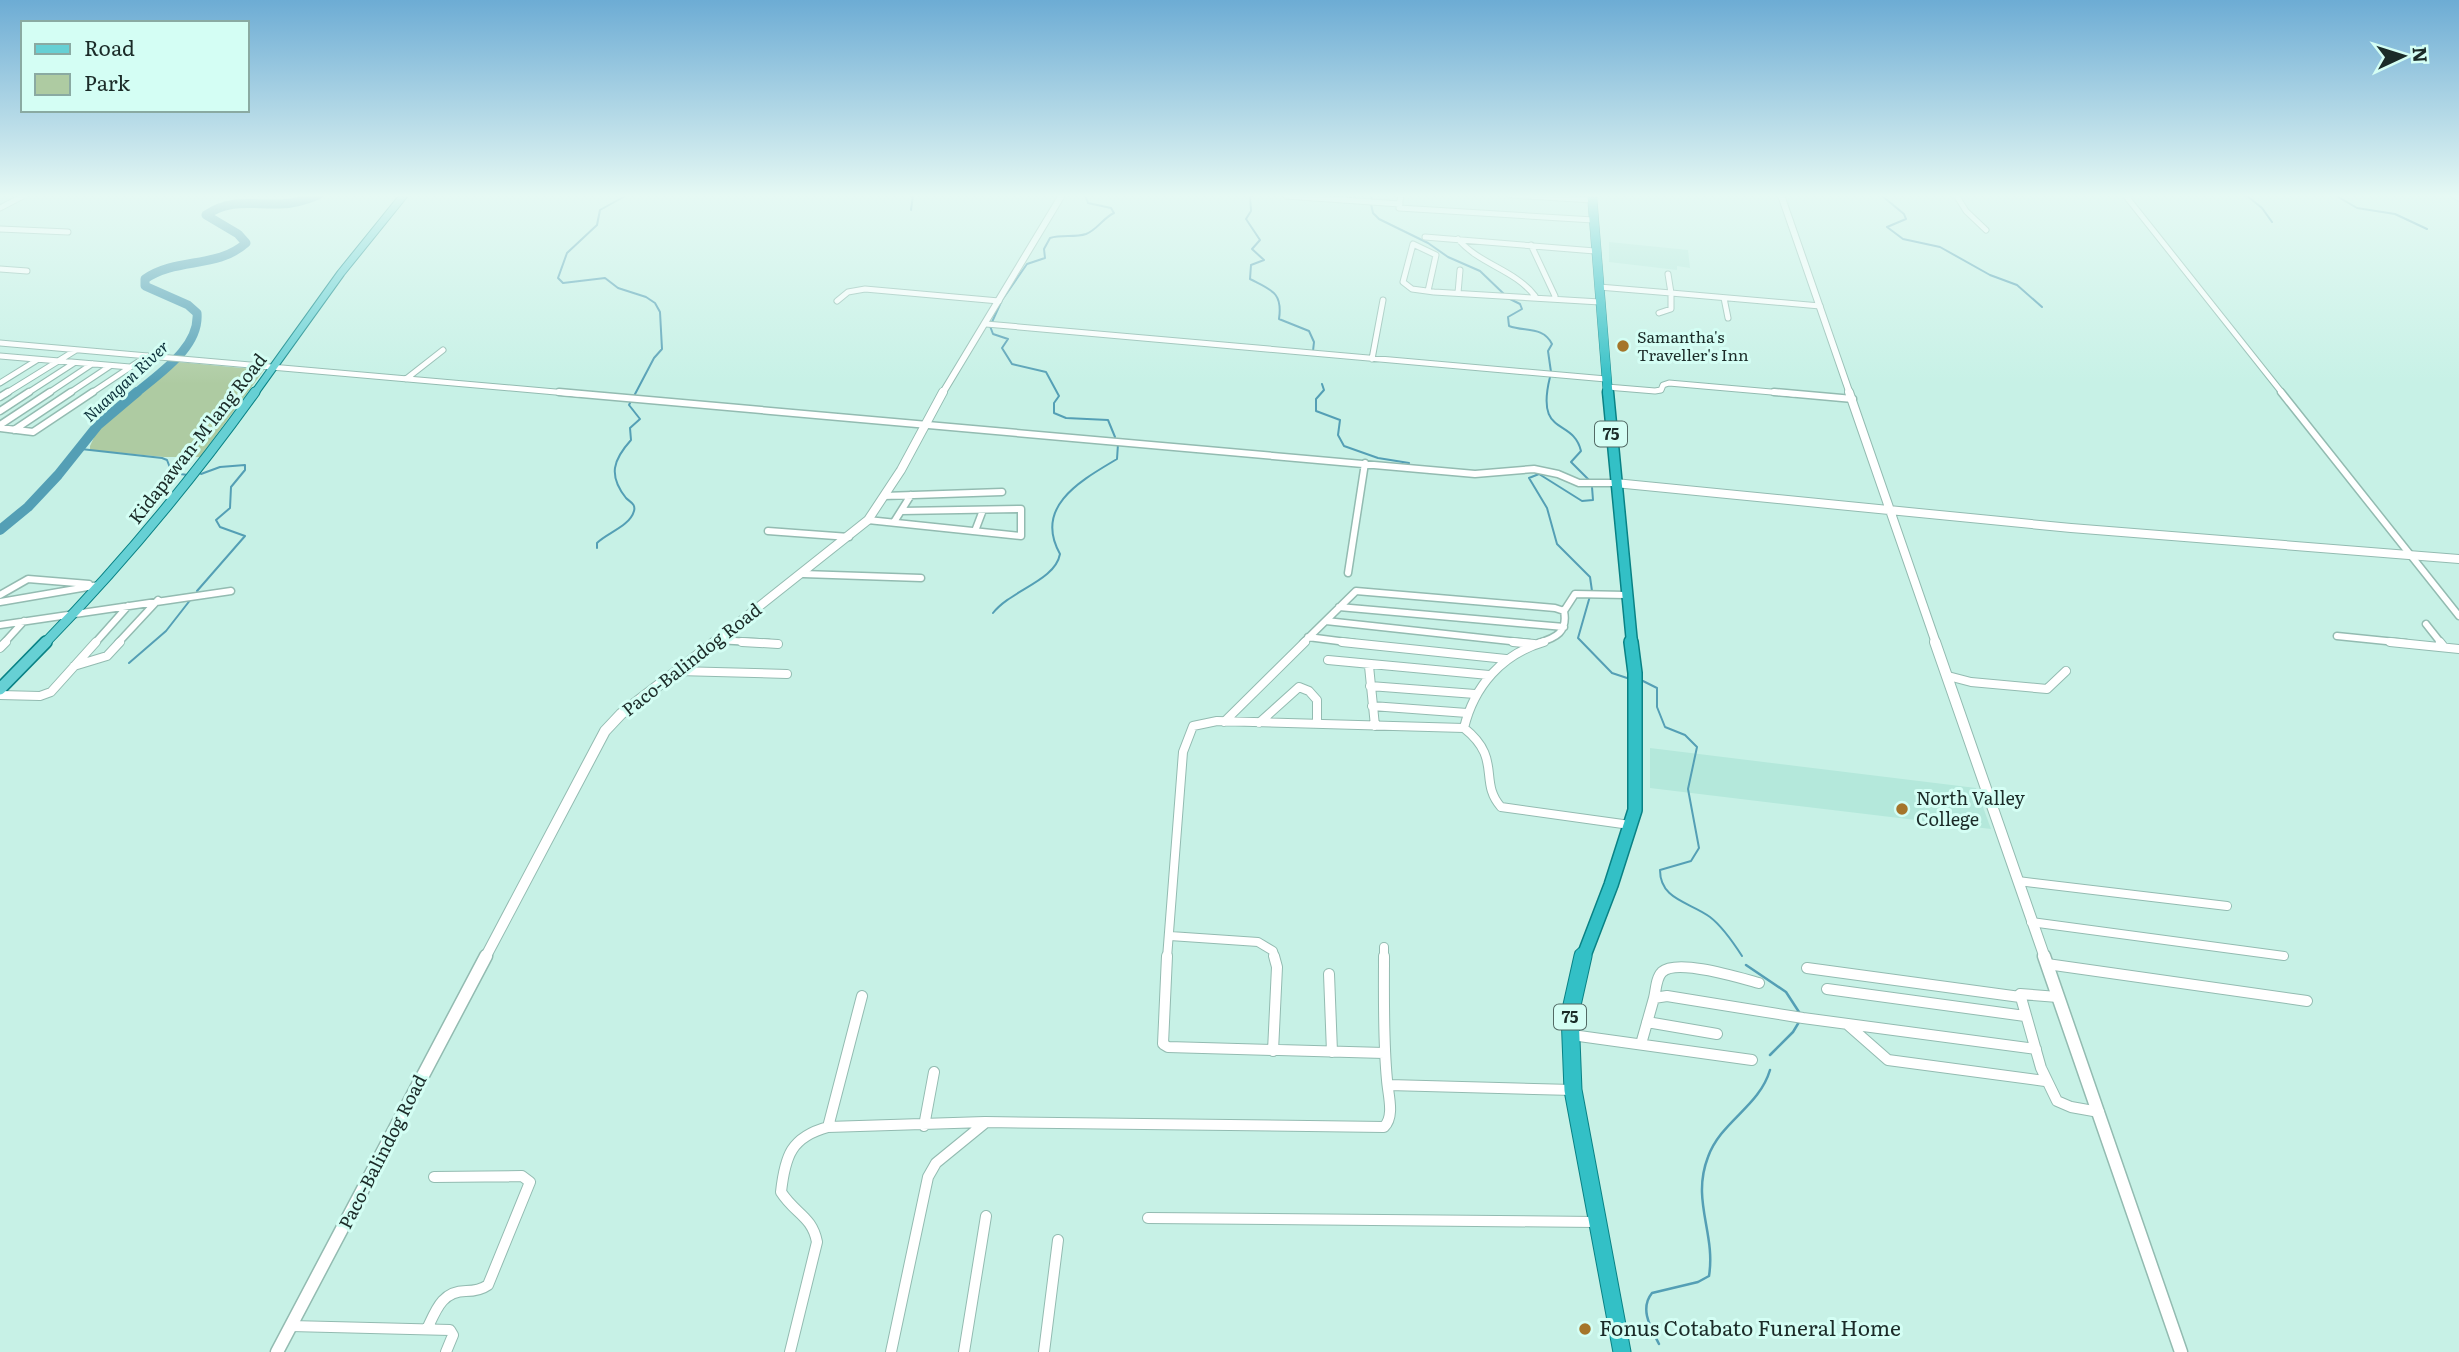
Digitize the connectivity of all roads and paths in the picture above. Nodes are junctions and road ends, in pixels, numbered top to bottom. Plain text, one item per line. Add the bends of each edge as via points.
1 (353, 258) edge
2 (1025, 258) edge
3 (1410, 258) edge
4 (1435, 258) edge
5 (1478, 258) edge
6 (1540, 258) edge
7 (1596, 258) edge
8 (1804, 258) edge
9 (2175, 258) edge
10 (0, 270) edge
11 (1460, 270) dead end
12 (27, 271) dead end
13 (1668, 274) dead end
14 (1599, 287) junction
15 (1427, 291) junction
16 (1458, 293) junction
17 (1671, 293) junction
18 (1535, 296) junction
19 (1555, 296) junction
20 (1724, 298) junction
21 (1382, 300) dead end
22 (837, 301) dead end
23 (999, 301) junction
24 (1600, 302) junction
25 (1820, 306) junction
26 (1659, 313) dead end
27 (1728, 318) dead end
28 (985, 324) junction
29 (0, 343) edge
30 (76, 349) junction
31 (443, 349) dead end
32 (148, 355) junction
33 (2, 358) edge
34 (38, 359) junction
35 (1372, 359) junction
36 (58, 361) junction
37 (75, 362) junction
38 (93, 364) junction
39 (111, 365) junction
40 (130, 367) junction
41 (272, 369) junction
42 (405, 379) junction
43 (0, 383) edge
44 (1606, 383) junction
45 (0, 397) edge
46 (1853, 399) junction
47 (0, 411) edge
48 (924, 424) junction
49 (0, 426) edge
50 (14, 429) junction
51 (1365, 463) junction
52 (1615, 483) junction
53 (1002, 492) dead end
54 (911, 495) junction
55 (884, 496) junction
56 (983, 510) junction
57 (1890, 510) junction
58 (901, 512) junction
59 (868, 520) junction
60 (894, 522) junction
61 (768, 531) dead end
62 (975, 531) junction
63 (849, 537) junction
64 (2410, 554) junction
65 (2459, 559) edge
66 (1348, 573) dead end
67 (803, 574) junction
68 (921, 578) dead end
69 (96, 585) junction
70 (231, 591) dead end
71 (0, 595) edge
72 (1626, 595) junction
73 (158, 600) junction
74 (0, 602) edge
75 (128, 605) junction
76 (1339, 607) junction
77 (1564, 611) junction
78 (76, 613) junction
79 (2459, 616) edge
80 (24, 621) junction
81 (1325, 621) junction
82 (2426, 624) dead end
83 (0, 625) edge
84 (1563, 628) junction
85 (2337, 636) dead end
86 (1308, 637) junction
87 (717, 640) junction
88 (778, 644) dead end
89 (1536, 644) junction
90 (2444, 647) junction
91 (0, 648) edge
92 (2459, 649) edge
93 (1506, 659) junction
94 (1328, 660) dead end
95 (74, 666) junction
96 (1369, 666) junction
97 (677, 671) junction
98 (2067, 671) dead end
99 (787, 674) dead end
100 (1489, 675) junction
101 (1948, 676) junction
102 (1370, 686) junction
103 (0, 692) edge
104 (1475, 694) junction
105 (1372, 706) junction
106 (1466, 713) junction
107 (1224, 722) junction
108 (1259, 723) junction
109 (1317, 724) junction
110 (1375, 726) junction
111 (1464, 728) junction
112 (1630, 825) junction
113 (2018, 881) junction
114 (2227, 906) dead end
115 (2031, 922) junction
116 (1170, 936) junction
117 (1384, 947) dead end
118 (2284, 956) dead end
119 (2047, 964) junction
120 (1807, 968) dead end
121 (1329, 974) dead end
122 (1759, 983) dead end
123 (1826, 989) dead end
124 (862, 996) dead end
125 (2020, 997) junction
126 (2059, 997) junction
127 (1654, 998) junction
128 (2307, 1001) dead end
129 (2025, 1016) junction
130 (1647, 1022) junction
131 (1847, 1024) junction
132 (1717, 1034) dead end
133 (1571, 1035) junction
134 (1641, 1044) junction
135 (2036, 1049) junction
136 (1273, 1051) junction
137 (1332, 1052) junction
138 (1384, 1054) junction
139 (1752, 1060) dead end
140 (934, 1072) dead end
141 (2045, 1081) junction
142 (1390, 1085) junction
143 (1573, 1090) junction
144 (2098, 1112) junction
145 (985, 1122) junction
146 (924, 1126) junction
147 (828, 1127) junction
148 (434, 1177) dead end
149 (986, 1216) dead end
150 (1148, 1218) dead end
151 (1597, 1222) junction
152 (1058, 1240) dead end
153 (291, 1326) junction
154 (427, 1329) junction
155 (277, 1352) edge
156 (446, 1352) edge
157 (790, 1352) edge
158 (891, 1352) edge
159 (964, 1352) edge
160 (1044, 1352) edge
161 (1622, 1352) edge
162 (2181, 1352) edge

1 - 41 main road, Kidapawan-M'lang Road
2 - 23 street, Paco-Balindog Road
3 - 15 street via 1404,284
4 - 15 street
5 - 18 street via 1523,279
6 - 19 street
7 - 14 highway, 75
8 - 25 street
9 - 64 street
10 - 12 street
11 - 16 street
13 - 17 street
14 - 17 street
14 - 24 highway, 75
15 - 16 street
16 - 18 street
17 - 20 street
17 - 26 street via 1671,309
18 - 19 street
19 - 24 street
20 - 25 street
20 - 27 street
21 - 35 street
22 - 23 street via 859,289
23 - 28 street, Paco-Balindog Road
24 - 44 highway, 75
25 - 46 street
28 - 35 street
28 - 48 street, Paco-Balindog Road
29 - 30 street
30 - 32 street
30 - 36 street
31 - 42 street
32 - 40 street
32 - 41 street
33 - 34 street
34 - 36 street
34 - 43 street
35 - 44 street
36 - 37 street
36 - 45 street
37 - 38 street
37 - 47 street
38 - 39 street
38 - 49 street
39 - 40 street
39 - 50 street
40 - 50 street via 33,432
41 - 42 street
41 - 69 main road, Kidapawan-M'lang Road via 197,472
42 - 48 street
44 - 46 street via 1655,391 1669,383
44 - 52 highway, 75
46 - 57 street
48 - 51 street
48 - 55 street, Paco-Balindog Road
49 - 50 street
51 - 52 street via 1475,474 1528,468 1579,483
51 - 66 street
52 - 57 street
52 - 72 highway, 75
53 - 54 street
54 - 55 street
54 - 58 street
55 - 59 street, Paco-Balindog Road
56 - 58 street
56 - 62 street
56 - 62 street via 1021,509 1021,536
57 - 64 street
57 - 101 street
58 - 60 street
59 - 60 street
59 - 63 street, Paco-Balindog Road
60 - 62 street
61 - 63 street
63 - 67 street, Paco-Balindog Road
64 - 65 street
64 - 79 street
67 - 68 street
67 - 87 street, Paco-Balindog Road
69 - 71 street via 28,579
69 - 74 street
69 - 78 main road, Kidapawan-M'lang Road
70 - 73 street
72 - 77 street via 1575,594
72 - 112 highway, 75 via 1635,680 1637,781
73 - 75 street
73 - 95 street via 110,653
75 - 78 street
75 - 95 street
76 - 77 street via 1352,593 1363,590
76 - 81 street
76 - 84 street
77 - 84 street
78 - 80 street
78 - 103 main road, Kidapawan-M'lang Road
80 - 83 street
80 - 91 street
81 - 86 street
81 - 89 street
82 - 90 street
84 - 89 street
85 - 90 street
86 - 93 street
86 - 107 street
87 - 88 street
87 - 97 street, Paco-Balindog Road
89 - 93 street
90 - 92 street
93 - 100 street
94 - 96 street
95 - 103 street via 47,694
96 - 100 street
96 - 102 street
97 - 99 street
97 - 153 street, Paco-Balindog Road via 605,732
98 - 101 street via 2047,689
100 - 104 street
101 - 113 street
102 - 104 street
102 - 105 street
104 - 106 street
105 - 106 street
105 - 110 street
106 - 111 street
107 - 108 street
107 - 116 street via 1197,723 1185,741
108 - 109 street
108 - 109 street via 1294,689 1302,687 1317,700
109 - 110 street
110 - 111 street
111 - 112 street via 1486,751 1493,796 1501,807
112 - 133 highway, 75 via 1576,978
113 - 114 street
113 - 115 street
115 - 118 street
115 - 119 street
116 - 136 street via 1258,942 1273,951 1277,967
116 - 136 street via 1163,1044
117 - 138 street
119 - 126 street
119 - 128 street
120 - 125 street
121 - 137 street
122 - 127 street via 1682,966 1668,968 1661,972
123 - 129 street
124 - 147 street
125 - 126 street via 2023,992
125 - 129 street
126 - 144 street
127 - 130 street
127 - 131 street via 1667,996
129 - 135 street
130 - 132 street
130 - 134 street
131 - 135 street
131 - 141 street via 1888,1060
133 - 134 street
133 - 143 highway, 75
134 - 139 street
135 - 141 street
136 - 137 street
137 - 138 street
138 - 142 street
140 - 146 street
141 - 144 street via 2059,1103
142 - 143 street
142 - 145 street via 1389,1122 1375,1129
143 - 151 highway, 75
144 - 162 street
145 - 146 street
145 - 158 street via 936,1163 929,1177
146 - 147 street
147 - 157 street via 810,1131 795,1142 782,1183 782,1198 814,1226 817,1235
148 - 154 street via 522,1176 530,1182 488,1284 477,1291 446,1295
149 - 159 street
150 - 151 street
151 - 161 highway, 75
152 - 160 street
153 - 154 street
153 - 155 street, Paco-Balindog Road
154 - 156 street via 453,1332

